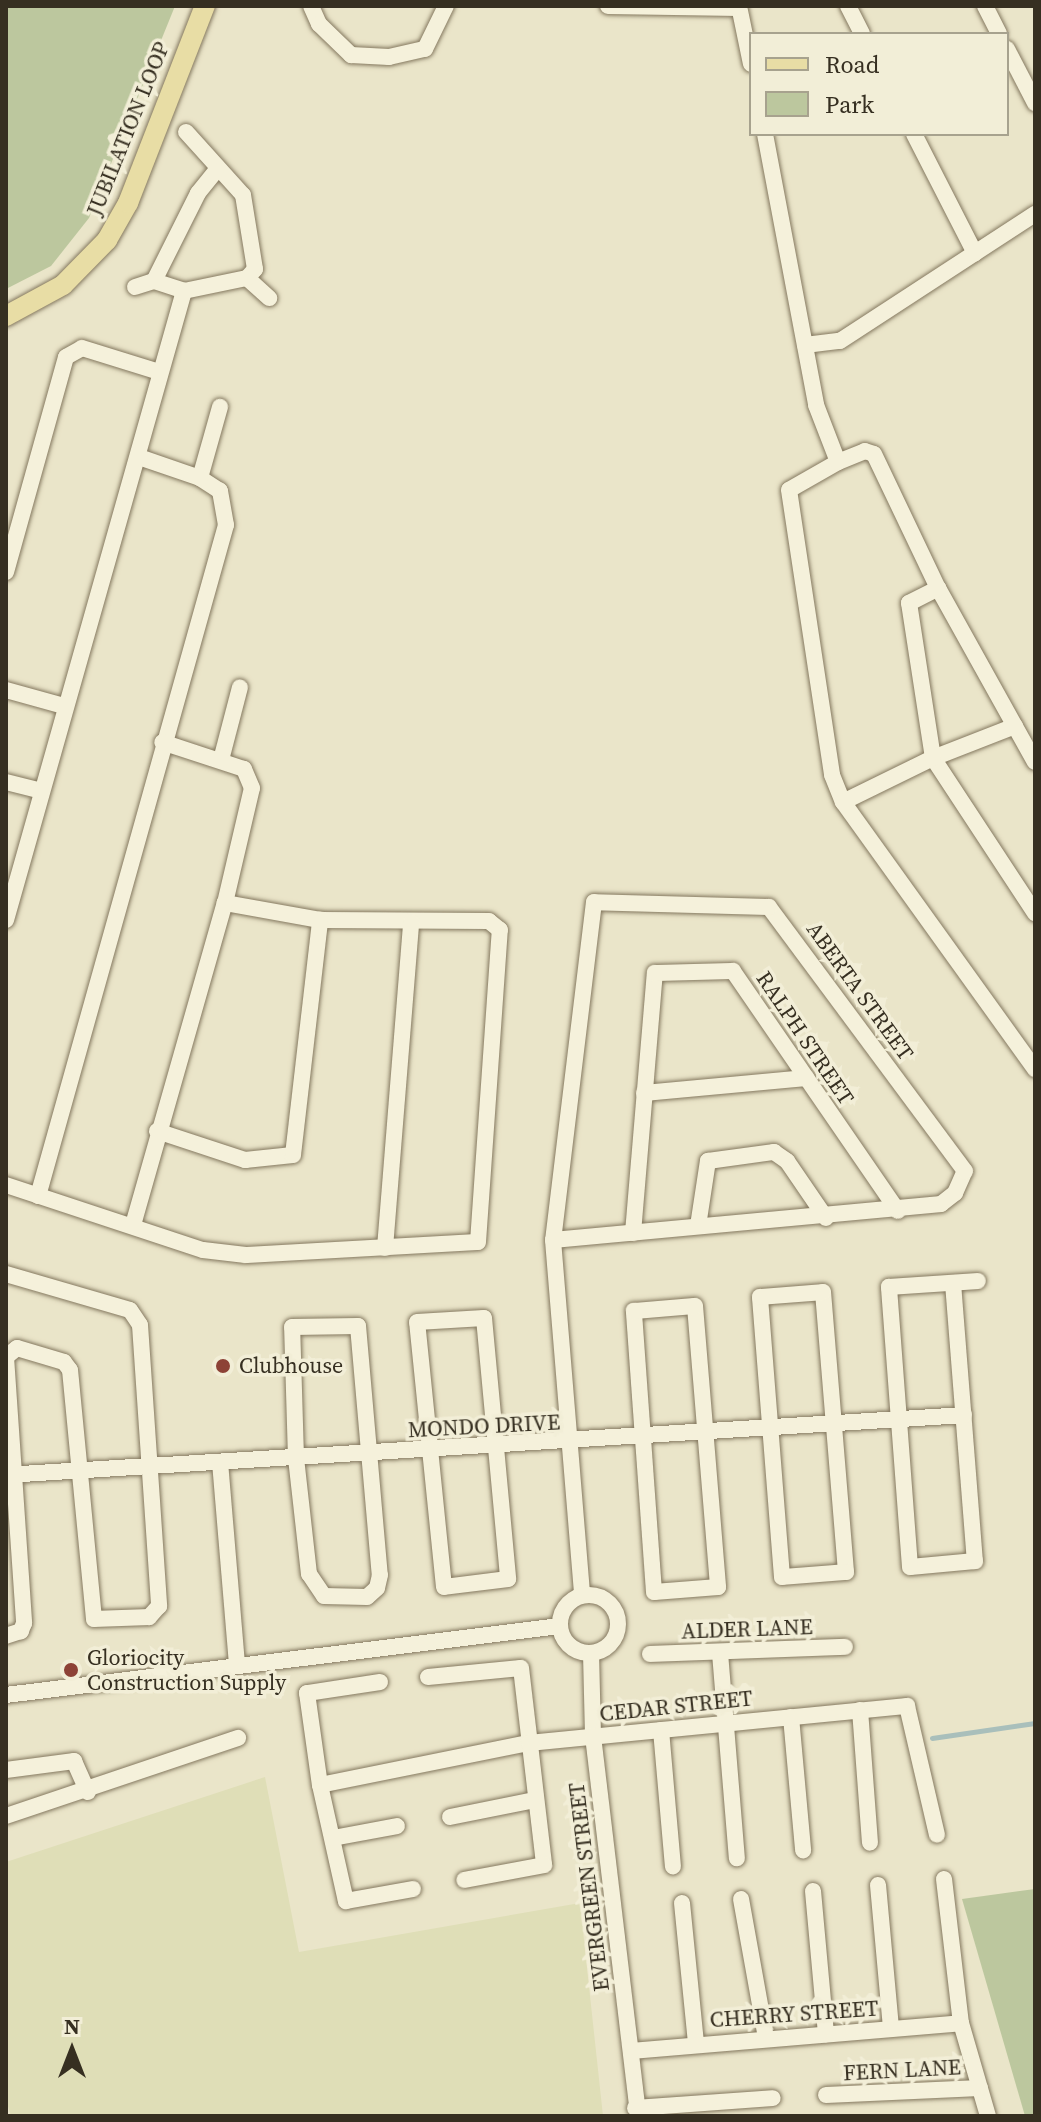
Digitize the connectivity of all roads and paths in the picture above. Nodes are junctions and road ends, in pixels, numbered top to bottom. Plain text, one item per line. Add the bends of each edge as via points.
1 (205, 6) edge
2 (311, 6) edge
3 (446, 6) edge
4 (608, 6) edge
5 (848, 6) edge
6 (985, 6) edge
7 (739, 7) edge
8 (861, 32) edge
9 (998, 32) edge
10 (1009, 53) edge
11 (749, 54) edge
12 (1035, 103) edge
13 (186, 132) dead end
14 (765, 136) edge
15 (915, 136) edge
16 (216, 171) junction
17 (1035, 214) edge
18 (975, 253) junction
19 (247, 278) junction
20 (154, 281) junction
21 (135, 287) dead end
22 (184, 291) junction
23 (269, 298) dead end
24 (6, 316) edge
25 (805, 345) junction
26 (159, 372) junction
27 (220, 407) dead end
28 (139, 457) junction
29 (838, 462) junction
30 (200, 478) junction
31 (6, 572) edge
32 (938, 588) junction
33 (240, 687) dead end
34 (6, 690) edge
35 (64, 706) junction
36 (1015, 726) junction
37 (162, 742) junction
38 (933, 758) junction
39 (221, 760) junction
40 (1035, 762) edge
41 (6, 782) edge
42 (42, 791) junction
43 (843, 802) junction
44 (225, 903) junction
45 (1035, 913) edge
46 (6, 920) edge
47 (320, 920) junction
48 (411, 922) junction
49 (1035, 1069) edge
50 (806, 1078) junction
51 (644, 1093) junction
52 (157, 1131) junction
53 (6, 1185) edge
54 (38, 1196) junction
55 (898, 1211) junction
56 (826, 1218) junction
57 (133, 1225) junction
58 (698, 1226) junction
59 (633, 1233) junction
60 (553, 1240) junction
61 (385, 1248) junction
62 (6, 1274) edge
63 (978, 1281) dead end
64 (953, 1283) junction
65 (964, 1415) junction
66 (899, 1419) junction
67 (834, 1424) junction
68 (770, 1429) junction
69 (706, 1433) junction
70 (643, 1438) junction
71 (569, 1443) junction
72 (494, 1446) junction
73 (431, 1450) junction
74 (370, 1454) junction
75 (296, 1458) junction
76 (220, 1462) junction
77 (149, 1465) junction
78 (79, 1470) junction
79 (9, 1475) edge
80 (582, 1595) junction
81 (560, 1626) junction
82 (6, 1636) edge
83 (845, 1647) dead end
84 (591, 1653) junction
85 (720, 1653) junction
86 (650, 1654) dead end
87 (237, 1665) junction
88 (428, 1677) dead end
89 (380, 1682) dead end
90 (6, 1695) edge
91 (860, 1710) junction
92 (791, 1717) junction
93 (726, 1723) junction
94 (661, 1730) junction
95 (593, 1736) junction
96 (238, 1738) dead end
97 (529, 1743) junction
98 (6, 1770) edge
99 (320, 1785) junction
100 (88, 1792) junction
101 (535, 1800) junction
102 (6, 1816) edge
103 (450, 1817) dead end
104 (397, 1826) dead end
105 (937, 1835) dead end
106 (333, 1838) junction
107 (870, 1843) dead end
108 (803, 1850) dead end
109 (737, 1858) dead end
110 (673, 1866) dead end
111 (944, 1879) dead end
112 (464, 1880) dead end
113 (878, 1885) dead end
114 (413, 1889) dead end
115 (813, 1891) dead end
116 (741, 1899) dead end
117 (682, 1903) dead end
118 (961, 2023) junction
119 (891, 2028) junction
120 (826, 2034) junction
121 (766, 2038) junction
122 (696, 2043) junction
123 (631, 2051) junction
124 (980, 2088) junction
125 (826, 2095) dead end
126 (773, 2098) dead end
127 (636, 2112) edge
128 (988, 2116) edge

1 - 24 main road, JUBILATION LOOP via 128,203 107,240 63,285
2 - 3 street via 319,24 351,55 389,57 425,49
4 - 7 street
5 - 8 street
6 - 9 street
7 - 11 street
10 - 12 street
13 - 16 street
14 - 25 street
15 - 18 street
16 - 19 street via 243,195 256,256
16 - 20 street via 198,193
17 - 18 street
18 - 25 street via 840,341
19 - 22 street
19 - 23 street
20 - 21 street
20 - 22 street
22 - 26 street
25 - 29 street via 816,405
26 - 28 street
26 - 31 street via 82,348 66,357
27 - 30 street
28 - 30 street
28 - 35 street
29 - 32 street via 865,451 874,454
29 - 43 street via 789,490 832,775
30 - 37 street via 220,491 226,525
32 - 36 street
32 - 38 street via 909,603
33 - 39 street
34 - 35 street
35 - 42 street
36 - 38 street
36 - 40 street
37 - 39 street
37 - 54 street
38 - 43 street
38 - 45 street
39 - 44 street via 244,769 252,788
41 - 42 street
42 - 46 street
43 - 49 street
44 - 47 street
44 - 52 street
47 - 48 street
47 - 52 street via 293,1155 245,1160
48 - 61 street
48 - 61 street via 489,921 500,930 478,1242
50 - 51 street
50 - 51 street, RALPH STREET via 733,971 655,973
50 - 55 street, RALPH STREET
51 - 59 street, RALPH STREET
52 - 57 street
53 - 54 street
54 - 57 street
55 - 56 street, ABERTA STREET
55 - 60 street, ABERTA STREET via 941,1204 955,1193 965,1171 769,907 594,902
56 - 58 street, ABERTA STREET
56 - 58 street via 787,1161 774,1152 708,1161
57 - 61 street via 203,1250 246,1255
58 - 59 street, ABERTA STREET
59 - 60 street, ABERTA STREET
60 - 71 street, ABERTA STREET
62 - 77 street via 130,1310 140,1325
63 - 64 street
64 - 65 street
64 - 66 street via 889,1287
65 - 66 street, MONDO DRIVE
65 - 66 street via 975,1561 910,1567
66 - 67 street, MONDO DRIVE
67 - 68 street, MONDO DRIVE
67 - 68 street via 823,1292 760,1297
67 - 68 street via 846,1572 782,1577
68 - 69 street, MONDO DRIVE
69 - 70 street, MONDO DRIVE
69 - 70 street via 695,1306 634,1311
69 - 70 street via 718,1587 654,1592
70 - 71 street, MONDO DRIVE
71 - 72 street, MONDO DRIVE
71 - 80 street, ABERTA STREET
72 - 73 street, MONDO DRIVE
72 - 73 street via 484,1318 417,1322
72 - 73 street via 508,1579 444,1587
73 - 74 street, MONDO DRIVE
74 - 75 street, MONDO DRIVE
74 - 75 street via 358,1326 292,1327
74 - 75 street via 380,1575 377,1588 367,1597 324,1596 315,1586
75 - 76 street, MONDO DRIVE
76 - 77 street, MONDO DRIVE
76 - 87 street
77 - 78 street, MONDO DRIVE
77 - 78 street via 159,1606 149,1617 102,1622 91,1613
78 - 79 street, MONDO DRIVE
78 - 79 street via 68,1365 17,1348 6,1357
79 - 82 street via 24,1623 21,1631
80 - 81 street via 563,1610
80 - 84 street via 610,1602 618,1619 609,1646
81 - 84 street via 574,1648
81 - 87 street
83 - 85 street, ALDER LANE
84 - 95 street, EVERGREEN STREET
85 - 86 street, ALDER LANE
85 - 93 street
87 - 90 street
88 - 97 street via 521,1668
89 - 99 street via 307,1693
91 - 92 street, CEDAR STREET
91 - 105 street, CEDAR STREET via 907,1706
91 - 107 street
92 - 93 street, CEDAR STREET
92 - 108 street
93 - 94 street, CEDAR STREET
93 - 109 street
94 - 95 street, CEDAR STREET
94 - 110 street
95 - 97 street, CEDAR STREET
95 - 123 street, EVERGREEN STREET
96 - 100 street
97 - 99 street, CEDAR STREET
97 - 101 street
98 - 100 street via 74,1761
99 - 106 street
100 - 102 street
101 - 103 street
101 - 112 street via 544,1865
104 - 106 street
106 - 114 street via 346,1901
111 - 118 street
113 - 119 street
115 - 120 street
116 - 121 street
117 - 122 street
118 - 119 street, CHERRY STREET
118 - 124 street
119 - 120 street, CHERRY STREET
120 - 121 street, CHERRY STREET
121 - 122 street, CHERRY STREET
122 - 123 street, CHERRY STREET
123 - 127 street, EVERGREEN STREET
124 - 125 street, FERN LANE
124 - 128 street
126 - 127 street

